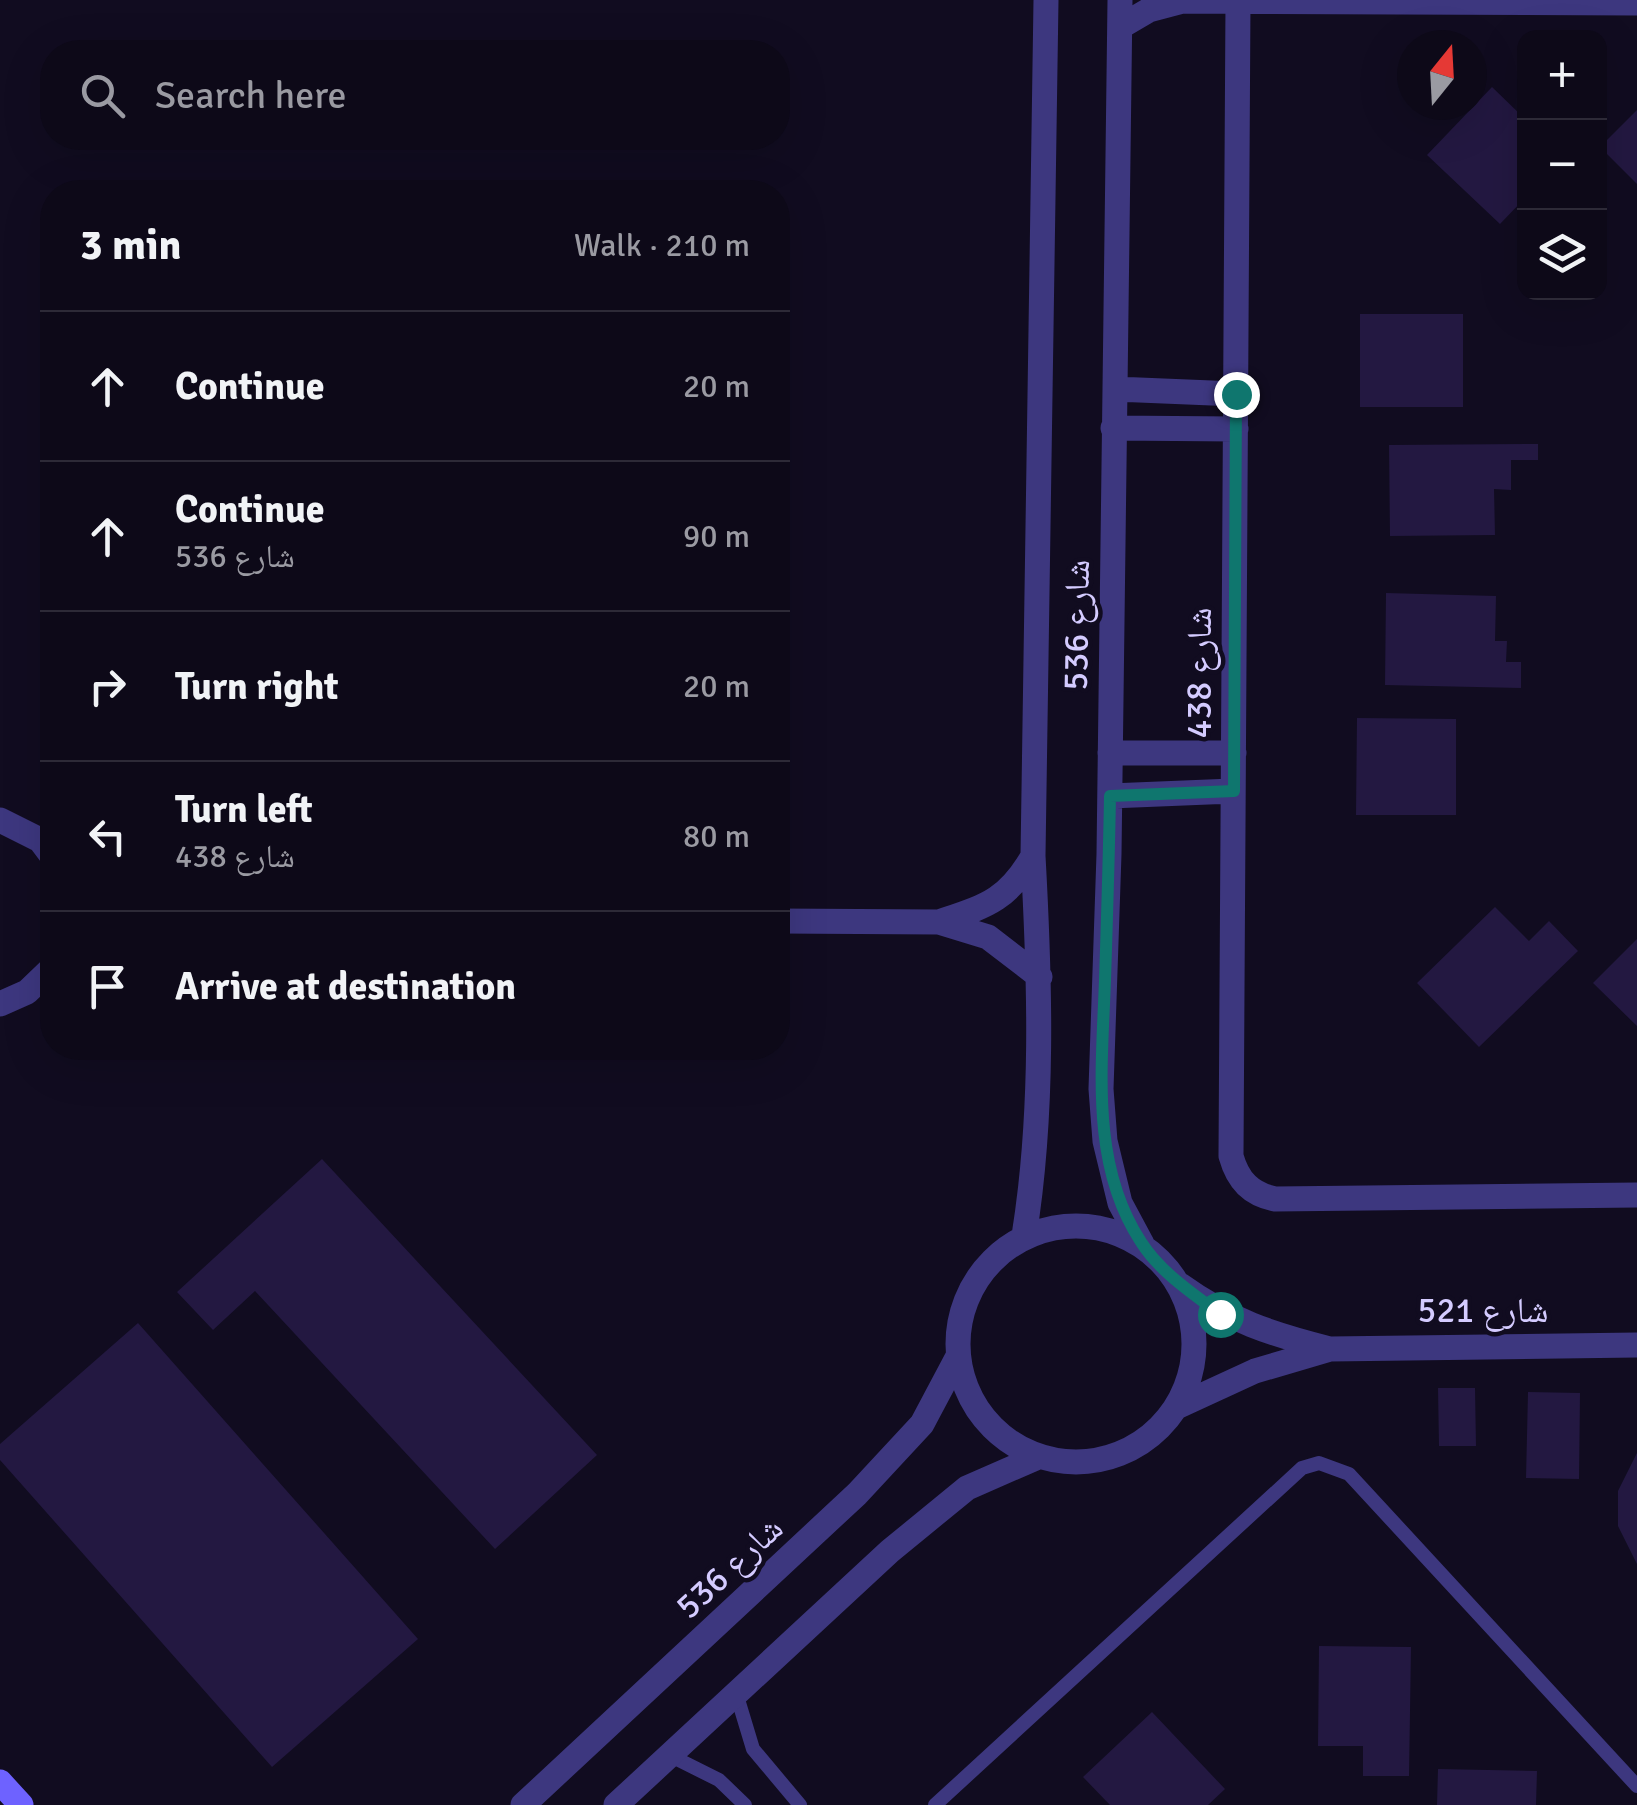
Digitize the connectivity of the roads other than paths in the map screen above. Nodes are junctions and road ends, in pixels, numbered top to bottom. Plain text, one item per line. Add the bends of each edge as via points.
1 (1046, 0) edge
2 (1120, 0) edge
3 (1238, 1) edge
4 (1316, 1) edge
5 (1637, 3) edge
6 (1120, 28) junction
7 (1115, 389) junction
8 (1236, 394) junction
9 (1114, 428) junction
10 (1236, 429) junction
11 (1234, 753) junction
12 (1110, 754) junction
13 (1234, 791) junction
14 (1110, 796) junction
15 (0, 820) edge
16 (40, 840) edge
17 (1032, 856) junction
18 (790, 920) edge
19 (939, 922) junction
20 (1040, 977) junction
21 (40, 980) edge
22 (0, 1004) edge
23 (1637, 1194) edge
24 (1024, 1236) junction
25 (1142, 1244) junction
26 (1180, 1285) junction
27 (1637, 1345) edge
28 (1330, 1349) junction
29 (957, 1358) junction
30 (1178, 1406) junction
31 (1038, 1457) junction
32 (736, 1696) junction
33 (671, 1756) junction
34 (0, 1782) edge
35 (1637, 1786) edge
36 (21, 1805) edge
37 (523, 1805) edge
38 (616, 1805) edge
39 (745, 1805) edge
40 (800, 1805) edge
41 (935, 1805) edge

1 - 17 street, شارع 536
2 - 6 street, شارع 536
3 - 4 street
3 - 6 street via 1164,4
3 - 8 street, شارع 438
4 - 5 street
6 - 7 street, شارع 536
7 - 8 street
7 - 9 street, شارع 536
8 - 10 street, شارع 438
9 - 10 street
9 - 12 street, شارع 536
10 - 11 street, شارع 438
11 - 12 street
11 - 13 street, شارع 438
12 - 14 street, شارع 536
13 - 14 street
13 - 23 street, شارع 438 via 1231,1156 1242,1182 1275,1199
14 - 25 street, شارع 536 via 1104,1124 1120,1202
15 - 16 street
17 - 19 street via 1018,882 994,903
17 - 20 street, شارع 536
18 - 19 street
19 - 20 street via 988,936
20 - 24 street, شارع 536 via 1034,1178
21 - 22 street
24 - 25 street via 1084,1225
24 - 29 street via 994,1257 971,1286 958,1321
25 - 26 street
26 - 28 street, شارع 521 via 1220,1314
26 - 30 street via 1190,1308 1195,1358
27 - 28 street, شارع 521
28 - 30 street, شارع 521 via 1236,1378
29 - 31 street via 971,1400 1000,1435
29 - 37 street, شارع 536 via 922,1424 857,1494
30 - 31 street via 1132,1449 1102,1460
31 - 32 street via 968,1488 890,1551
32 - 33 street
32 - 40 lane via 752,1749
33 - 38 street
33 - 39 lane via 718,1780
34 - 36 main road
35 - 41 lane via 1349,1474 1319,1463 1302,1468

